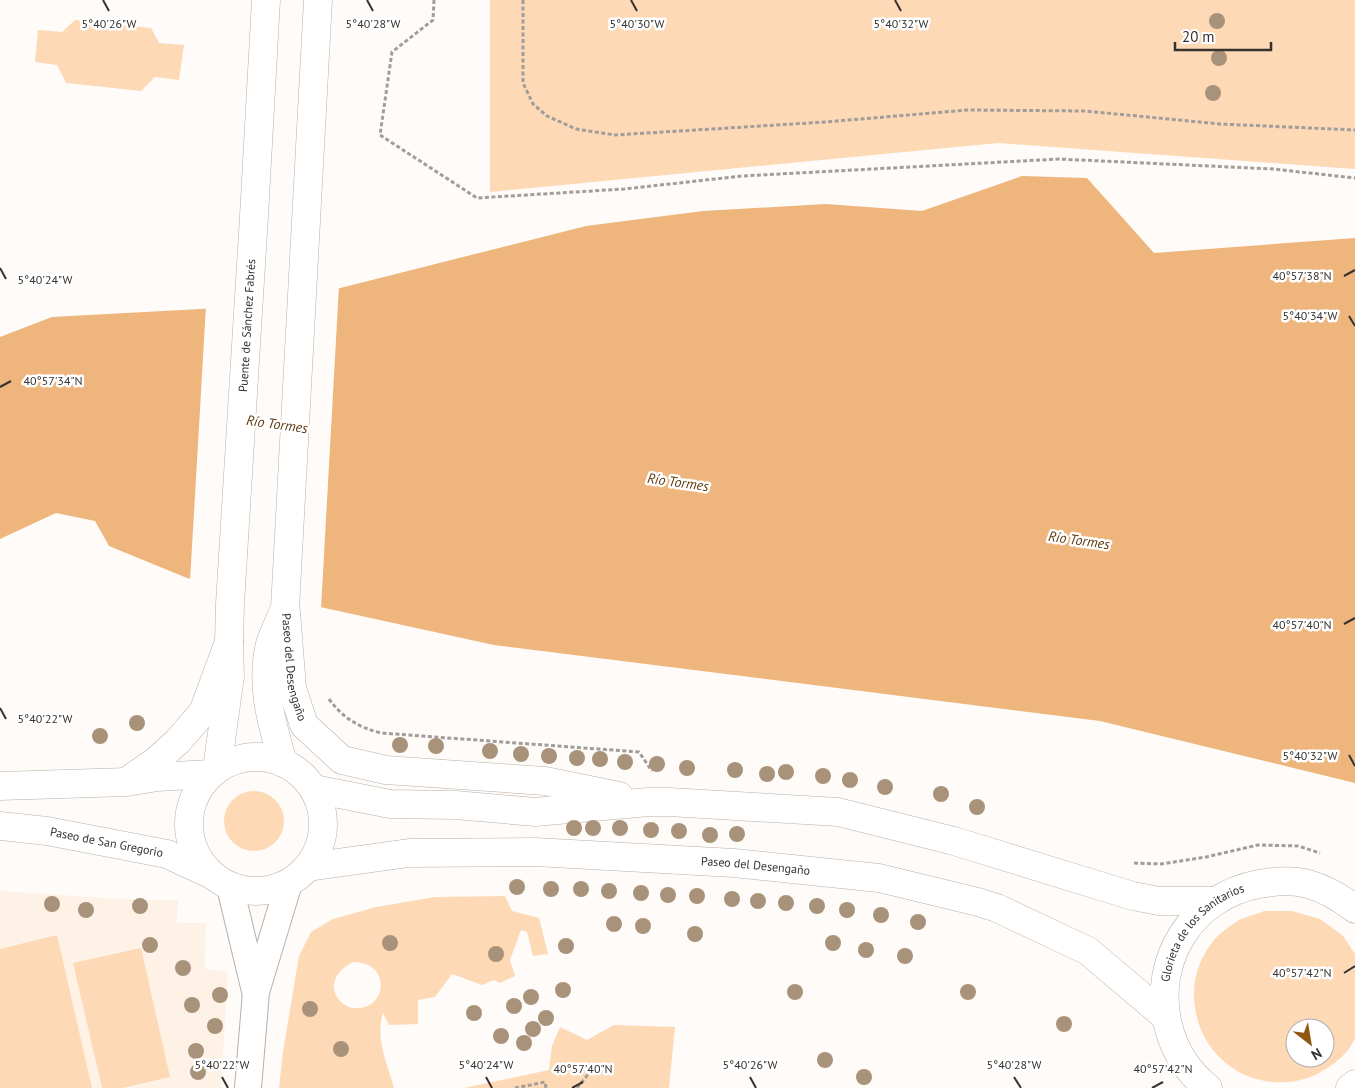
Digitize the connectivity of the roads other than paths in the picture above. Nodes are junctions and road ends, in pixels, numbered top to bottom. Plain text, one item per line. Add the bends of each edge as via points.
1 (266, 0) edge
2 (318, 0) edge
3 (281, 635) junction
4 (229, 638) junction
5 (283, 762) junction
6 (214, 771) junction
7 (127, 782) junction
8 (0, 786) edge
9 (314, 789) junction
10 (649, 802) junction
11 (0, 826) edge
12 (299, 875) junction
13 (219, 880) junction
14 (1214, 901) junction
15 (1355, 909) edge
16 (256, 992) junction
17 (1166, 1017) junction
18 (1355, 1084) edge
19 (248, 1088) edge
20 (1208, 1088) edge
21 (1350, 1088) edge

1 - 4 main road, Puente de Sánchez Fabrés
2 - 3 main road
3 - 5 main road via 270,644 265,681 270,718
3 - 10 main road, Paseo del Desengaño via 304,725 342,760 386,770 545,781
4 - 6 main road, Puente de Sánchez Fabrés via 230,676
4 - 7 main road via 203,712 178,741
5 - 6 main road via 261,757 238,759
5 - 9 main road
6 - 7 main road
6 - 13 main road via 196,792 189,815 189,838 198,861
7 - 8 main road
9 - 10 main road, Paseo del Desengaño via 390,804 456,805 535,812
9 - 12 main road via 321,808 323,829 318,849
10 - 14 main road, Paseo del Desengaño via 838,812 954,841 1133,896 1159,901
11 - 13 main road, Paseo de San Gregorio via 47,830 168,854
12 - 13 main road via 275,889 260,892 244,891
12 - 16 street
12 - 17 main road, Paseo del Desengaño via 409,853 535,852 734,862 879,878 978,902 1017,916 1079,946
13 - 16 street
14 - 15 main road, Glorieta de los Sanitarios via 1244,886 1275,881 1308,884 1338,896
14 - 17 main road, Glorieta de los Sanitarios via 1187,927 1177,943 1165,979
16 - 19 street
17 - 20 main road, Glorieta de los Sanitarios via 1184,1062
18 - 21 main road

